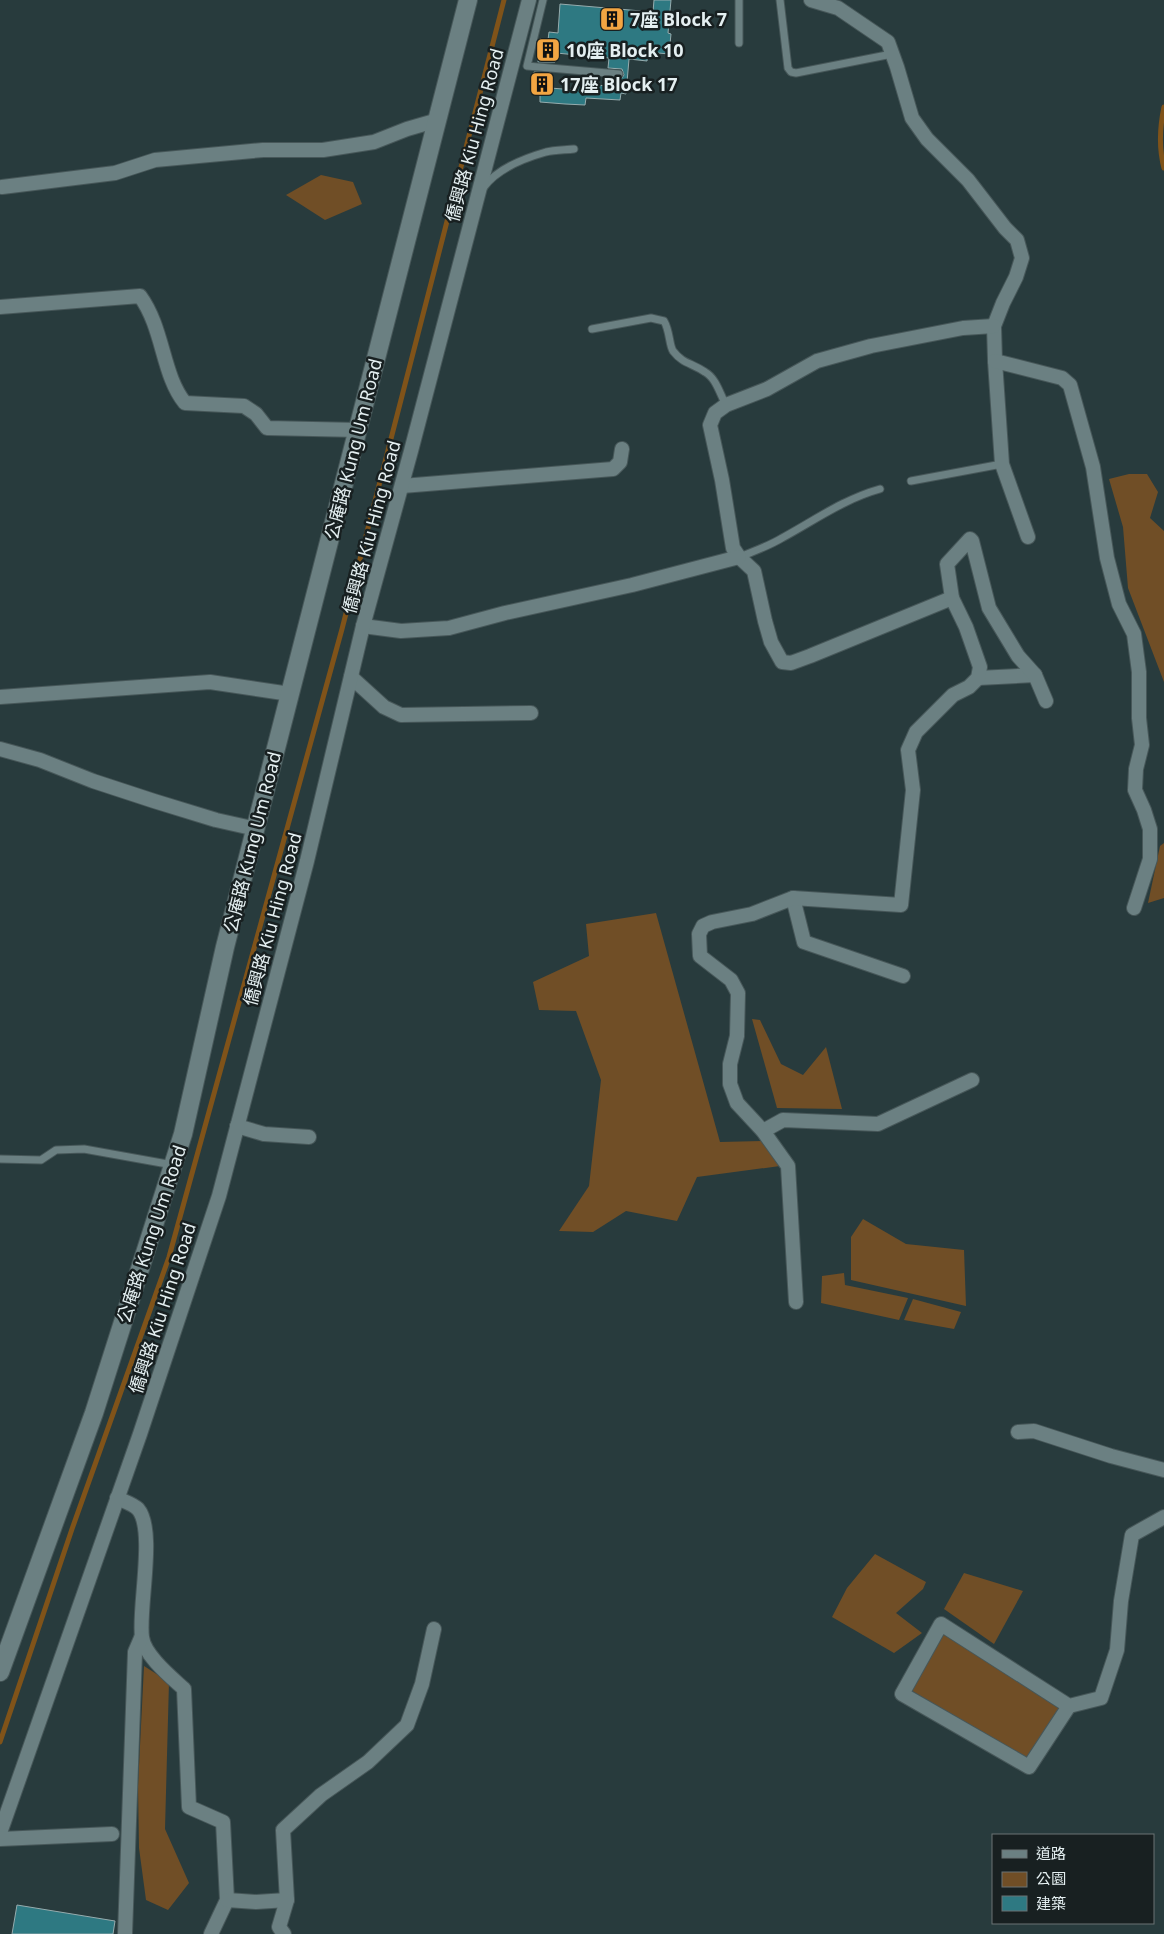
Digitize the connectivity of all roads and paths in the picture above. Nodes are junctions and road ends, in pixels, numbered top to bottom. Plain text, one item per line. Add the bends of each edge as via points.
1 (468, 0) edge
2 (543, 0) edge
3 (739, 0) edge
4 (780, 0) edge
5 (811, 0) edge
6 (527, 4) edge
7 (540, 10) junction
8 (739, 43) dead end
9 (892, 54) junction
10 (619, 74) dead end
11 (438, 120) junction
12 (574, 149) dead end
13 (2, 187) dead end
14 (477, 197) junction
15 (0, 307) edge
16 (994, 326) junction
17 (592, 329) dead end
18 (995, 361) junction
19 (726, 405) junction
20 (358, 430) junction
21 (622, 448) dead end
22 (1002, 464) junction
23 (911, 481) dead end
24 (402, 486) junction
25 (880, 490) dead end
26 (1028, 537) dead end
27 (739, 557) junction
28 (952, 598) junction
29 (364, 626) junction
30 (1035, 675) junction
31 (351, 677) junction
32 (978, 678) junction
33 (290, 694) junction
34 (0, 697) edge
35 (1046, 701) dead end
36 (531, 713) dead end
37 (0, 749) edge
38 (256, 829) junction
39 (793, 898) junction
40 (1134, 908) dead end
41 (903, 976) dead end
42 (972, 1080) dead end
43 (237, 1126) junction
44 (764, 1131) junction
45 (309, 1137) dead end
46 (0, 1159) edge
47 (173, 1165) junction
48 (796, 1302) dead end
49 (1018, 1432) dead end
50 (1164, 1470) edge
51 (118, 1498) junction
52 (1164, 1517) edge
53 (434, 1629) dead end
54 (142, 1638) junction
55 (0, 1672) edge
56 (1069, 1706) junction
57 (0, 1833) edge
58 (112, 1834) dead end
59 (0, 1839) edge
60 (226, 1900) junction
61 (287, 1900) junction
62 (126, 1934) edge
63 (211, 1934) edge
64 (284, 1934) edge

1 - 11 street, 公庵路 Kung Um Road
2 - 7 lane
3 - 8 lane
4 - 9 lane via 791,72
5 - 9 street via 838,8 854,18 888,42
6 - 7 lane
6 - 14 street, 僑興路 Kiu Hing Road
7 - 10 lane via 527,66
9 - 16 street via 912,118 1017,240 1022,258
11 - 13 street via 374,142 323,150 263,150 155,160 115,173
11 - 20 street, 公庵路 Kung Um Road
12 - 14 lane via 547,152 520,162 491,178
14 - 24 street, 僑興路 Kiu Hing Road
15 - 20 street via 140,296 149,308 160,336 176,392 185,403 244,406 256,414 267,428
16 - 18 street
16 - 19 street via 963,328 870,346 817,361 767,389
17 - 19 lane via 651,318 664,321 669,330 671,348 682,361 707,372
18 - 22 street
18 - 40 street via 1062,378 1070,385 1093,467 1107,558 1119,604 1134,634 1139,672 1142,745 1135,790 1150,829 1150,859
19 - 27 street via 715,413 710,425 733,548
20 - 33 street, 公庵路 Kung Um Road
21 - 24 street via 620,462 613,469
22 - 23 lane
22 - 26 street
24 - 29 street, 僑興路 Kiu Hing Road
25 - 27 lane via 828,510 781,539
27 - 28 street via 754,571 771,642 782,662 791,663 810,656
27 - 29 street via 449,628 401,631
28 - 30 street via 947,564 970,539 989,608 1018,656
28 - 32 street via 980,667
29 - 31 street, 僑興路 Kiu Hing Road
30 - 32 street
30 - 35 street
31 - 36 street via 378,702 401,715
31 - 43 street, 僑興路 Kiu Hing Road via 307,862
32 - 39 street via 953,695 927,720 916,732 908,750 913,790 901,905
33 - 34 street via 210,682
33 - 38 street, 公庵路 Kung Um Road
37 - 38 street via 163,804
38 - 47 street, 公庵路 Kung Um Road
39 - 41 street via 804,942
39 - 44 street via 752,914 712,922 703,926 699,934 700,956 731,980 738,993 737,1036 730,1064 730,1084 736,1103
42 - 44 street via 878,1124 783,1120
43 - 45 street via 264,1134
43 - 51 street, 僑興路 Kiu Hing Road via 219,1196
44 - 48 street via 788,1166
46 - 47 lane via 41,1160 56,1150 84,1150
47 - 55 street, 公庵路 Kung Um Road via 94,1413
49 - 50 street via 1034,1431
51 - 54 street via 138,1508 145,1526
51 - 57 street, 僑興路 Kiu Hing Road
52 - 56 street via 1132,1535 1117,1650 1101,1698
53 - 61 street via 422,1684 407,1725 368,1762 321,1795 283,1830
54 - 60 street via 153,1660 184,1689 189,1807 222,1822
54 - 62 street via 135,1652
56 - 56 street via 1030,1768 902,1694 941,1624
58 - 59 street
60 - 61 street
60 - 63 street
61 - 64 street via 279,1927

